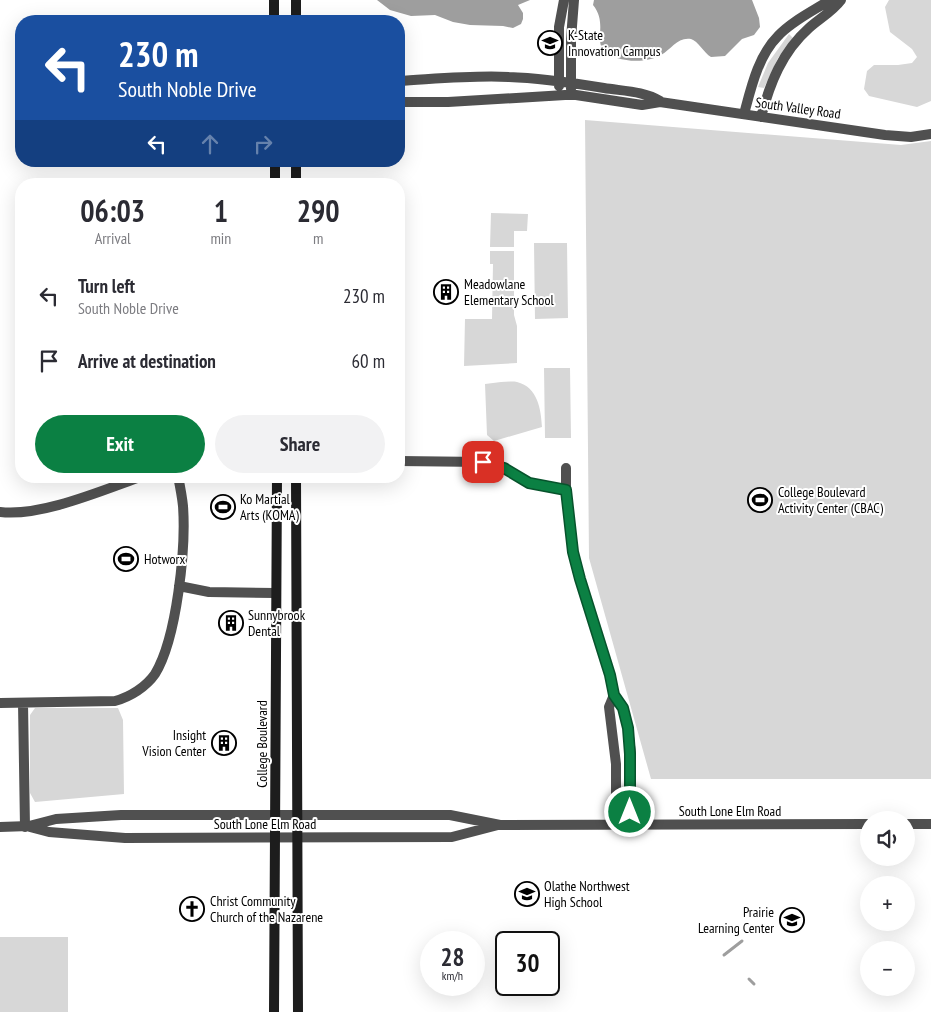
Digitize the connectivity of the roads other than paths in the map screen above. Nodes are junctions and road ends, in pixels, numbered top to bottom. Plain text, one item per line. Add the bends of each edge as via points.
1 (274, 0) edge
2 (296, 0) edge
3 (564, 0) edge
4 (574, 0) edge
5 (830, 0) edge
6 (841, 0) edge
7 (274, 15) edge
8 (296, 15) edge
9 (405, 81) edge
10 (560, 82) junction
11 (572, 83) junction
12 (559, 95) junction
13 (571, 95) junction
14 (405, 102) edge
15 (660, 102) junction
16 (744, 114) junction
17 (761, 117) junction
18 (931, 134) edge
19 (405, 461) edge
20 (566, 468) dead end
21 (122, 483) edge
22 (179, 483) edge
23 (277, 483) edge
24 (296, 483) edge
25 (566, 490) junction
26 (0, 512) edge
27 (179, 586) junction
28 (275, 593) junction
29 (614, 695) junction
30 (0, 703) edge
31 (23, 703) junction
32 (275, 815) junction
33 (298, 815) junction
34 (500, 824) junction
35 (616, 824) junction
36 (630, 824) junction
37 (860, 824) edge
38 (915, 824) edge
39 (931, 824) edge
40 (0, 827) edge
41 (27, 827) junction
42 (275, 838) junction
43 (298, 838) junction
44 (274, 1012) edge
45 (298, 1012) edge

1 - 7 main road
2 - 8 main road
3 - 10 street via 559,27
4 - 11 street
5 - 16 street via 778,36 765,54
6 - 17 street via 786,54 773,78
9 - 10 street, South Valley Road via 508,76
10 - 11 street, South Valley Road
10 - 12 street
11 - 13 street
11 - 15 street, South Valley Road via 633,92
12 - 13 street, South Valley Road
12 - 14 street, South Valley Road
13 - 15 street, South Valley Road via 642,105
15 - 16 street, South Valley Road
16 - 17 street, South Valley Road
17 - 18 street, South Valley Road via 885,135 911,137
19 - 25 street via 483,462 504,468 529,483
20 - 25 street
21 - 26 street via 55,506 24,512
22 - 27 street via 183,507
23 - 28 main road, College Boulevard
24 - 33 main road
25 - 29 street via 573,552
27 - 28 street via 209,592
27 - 31 street via 162,659 154,675 141,689 115,701
28 - 32 main road, College Boulevard
29 - 35 street via 609,707 616,764
29 - 36 street via 623,708 628,728
30 - 31 street
31 - 41 street
32 - 33 street, South Lone Elm Road
32 - 41 street, South Lone Elm Road via 121,815 56,819
32 - 42 main road, College Boulevard
33 - 34 street, South Lone Elm Road via 450,815
33 - 43 main road
34 - 35 street, South Lone Elm Road
34 - 43 street, South Lone Elm Road via 452,838
35 - 36 street, South Lone Elm Road
36 - 37 street, South Lone Elm Road
38 - 39 street
40 - 41 street, South Lone Elm Road
41 - 42 street, South Lone Elm Road via 49,832 125,838
42 - 43 street, South Lone Elm Road
42 - 44 main road, College Boulevard
43 - 45 main road

